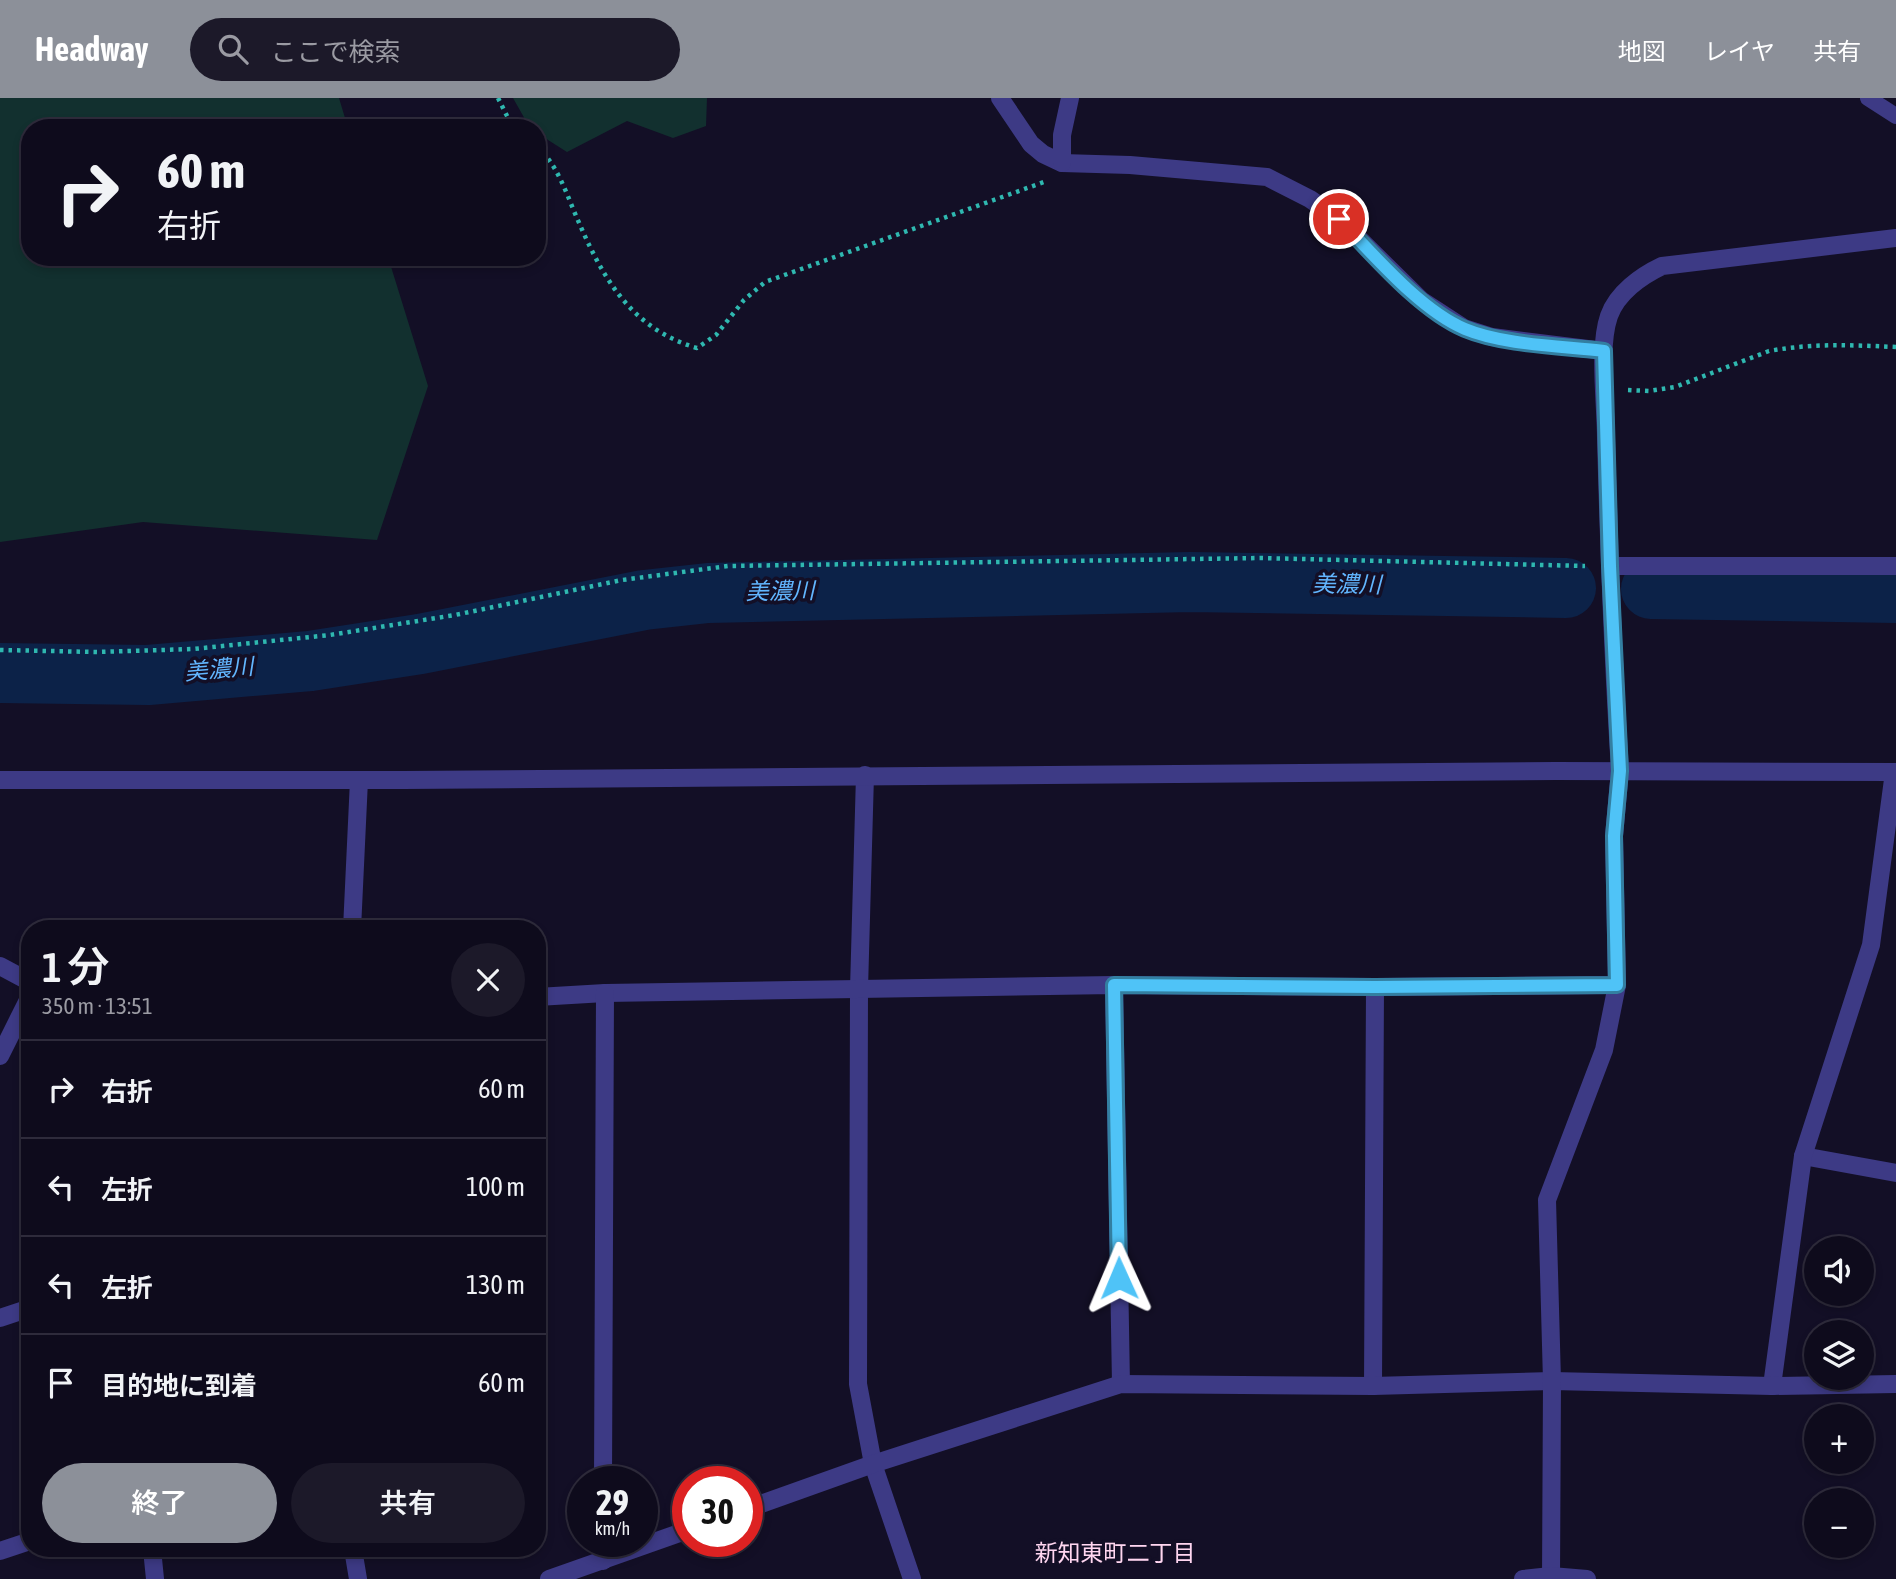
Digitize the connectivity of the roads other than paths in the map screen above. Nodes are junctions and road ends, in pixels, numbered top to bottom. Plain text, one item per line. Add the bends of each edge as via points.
1 (1000, 98) edge
2 (1070, 98) edge
3 (1868, 98) edge
4 (1896, 116) edge
5 (1062, 163) junction
6 (1896, 238) edge
7 (1604, 351) junction
8 (1610, 566) junction
9 (1896, 566) edge
10 (1620, 771) junction
11 (1895, 772) edge
12 (865, 775) junction
13 (0, 780) edge
14 (359, 780) junction
15 (352, 920) edge
16 (0, 966) edge
17 (21, 977) edge
18 (1114, 985) junction
19 (1617, 985) junction
20 (1375, 987) junction
21 (859, 989) junction
22 (605, 993) junction
23 (546, 996) edge
24 (21, 1014) edge
25 (0, 1056) edge
26 (1803, 1156) junction
27 (1896, 1173) edge
28 (21, 1311) edge
29 (0, 1318) edge
30 (1552, 1381) junction
31 (1121, 1384) junction
32 (1896, 1384) edge
33 (1373, 1386) junction
34 (1772, 1386) junction
35 (873, 1464) junction
36 (603, 1466) edge
37 (763, 1503) edge
38 (672, 1536) edge
39 (21, 1544) edge
40 (0, 1551) edge
41 (153, 1557) edge
42 (354, 1557) edge
43 (603, 1557) edge
44 (603, 1561) junction
45 (1551, 1578) edge
46 (155, 1579) edge
47 (358, 1579) edge
48 (549, 1579) edge
49 (912, 1579) edge
50 (1523, 1579) edge
51 (1587, 1579) edge

1 - 5 street via 1031,144
2 - 5 street
3 - 4 lane
5 - 7 street via 1267,177 1339,219 1421,300 1464,328 1492,337
6 - 7 street via 1662,266 1620,297 1609,314
7 - 8 street
8 - 9 street
8 - 10 street
10 - 11 street
10 - 12 street
10 - 19 street via 1614,836
11 - 26 street via 1871,945
12 - 14 street
12 - 21 street
13 - 14 street
14 - 15 street
16 - 17 street
18 - 20 street
18 - 21 street
18 - 31 street
19 - 20 street
19 - 30 street via 1604,1051 1547,1200
20 - 33 street
21 - 22 street
21 - 35 street via 858,1384
22 - 23 street
22 - 36 street
24 - 25 street
26 - 27 street
26 - 34 street
28 - 29 street
30 - 33 street
30 - 34 street
30 - 45 street
31 - 33 street
31 - 35 street
32 - 34 street
35 - 37 street
35 - 49 street
38 - 44 street
39 - 40 street
41 - 46 street
42 - 47 street
43 - 44 street
44 - 48 street
45 - 50 street
45 - 51 street

